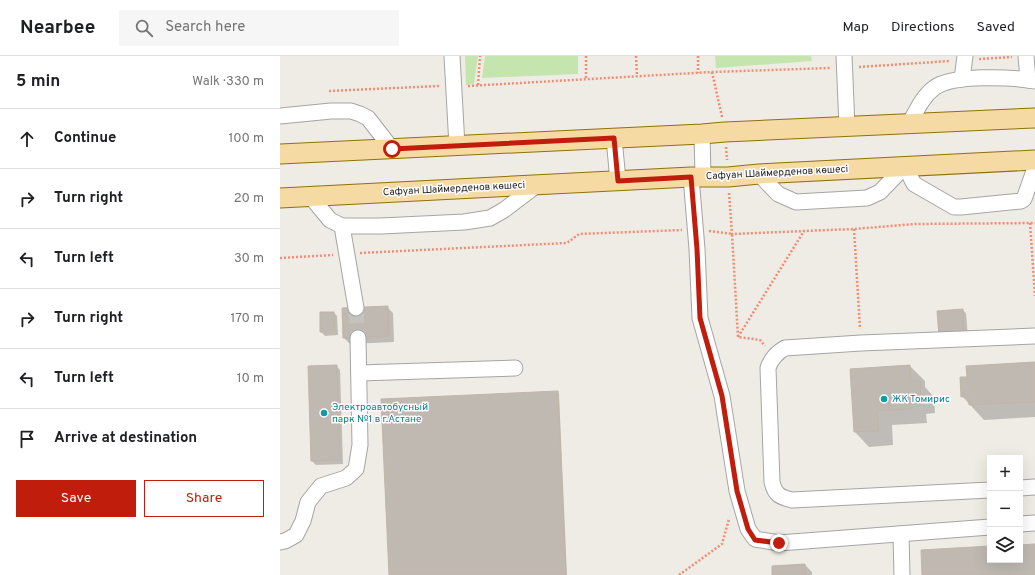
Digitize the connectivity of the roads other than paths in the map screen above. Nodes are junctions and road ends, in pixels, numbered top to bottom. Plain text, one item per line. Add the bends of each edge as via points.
1 (452, 56) edge
2 (1026, 56) edge
3 (965, 58) edge
4 (844, 62) edge
5 (962, 79) junction
6 (1031, 81) edge
7 (280, 116) edge
8 (1035, 118) edge
9 (909, 124) junction
10 (847, 127) junction
11 (702, 134) junction
12 (614, 138) junction
13 (457, 146) junction
14 (392, 149) junction
15 (280, 154) edge
16 (1035, 160) edge
17 (905, 166) junction
18 (1035, 168) edge
19 (759, 174) junction
20 (697, 177) junction
21 (618, 181) junction
22 (537, 185) junction
23 (311, 196) junction
24 (280, 198) edge
25 (342, 226) junction
26 (356, 308) tunnel mouth
27 (1035, 336) edge
28 (358, 338) tunnel mouth
29 (516, 368) dead end
30 (359, 373) junction
31 (1035, 487) edge
32 (1023, 488) edge
33 (987, 490) edge
34 (1035, 523) edge
35 (1023, 524) edge
36 (987, 527) edge
37 (901, 534) junction
38 (280, 542) edge
39 (902, 575) edge

1 - 13 street
2 - 6 street
3 - 5 street
4 - 10 street
5 - 6 street
5 - 9 street via 935,87 924,97
7 - 14 street via 351,111 368,118
8 - 9 main road
9 - 10 main road
10 - 11 main road
11 - 12 main road
11 - 20 street
12 - 13 main road
12 - 21 street
13 - 14 main road
14 - 15 main road
16 - 17 main road, Сафуан Шаймерденов көшесі
17 - 18 street via 914,184 957,207 1021,201
17 - 19 main road, Сафуан Шаймерденов көшесі
17 - 19 street via 880,192 867,198 796,202 778,194
19 - 20 main road, Сафуан Шаймерденов көшесі
20 - 21 main road, Сафуан Шаймерденов көшесі
20 - 37 street via 695,229 700,318 722,396 737,491 748,529 755,540 779,543
21 - 22 main road, Сафуан Шаймерденов көшесі
22 - 23 main road, Сафуан Шаймерденов көшесі
22 - 25 street via 490,218 464,222
23 - 24 main road, Сафуан Шаймерденов көшесі
23 - 25 street via 330,220
25 - 26 street
27 - 33 street via 785,348 778,352 768,368 772,482 779,496 792,500
28 - 30 street
29 - 30 street
30 - 38 street via 360,445 356,469 346,478 321,486 308,502 303,522 296,535
31 - 32 street
34 - 35 street
36 - 37 street
37 - 39 street

